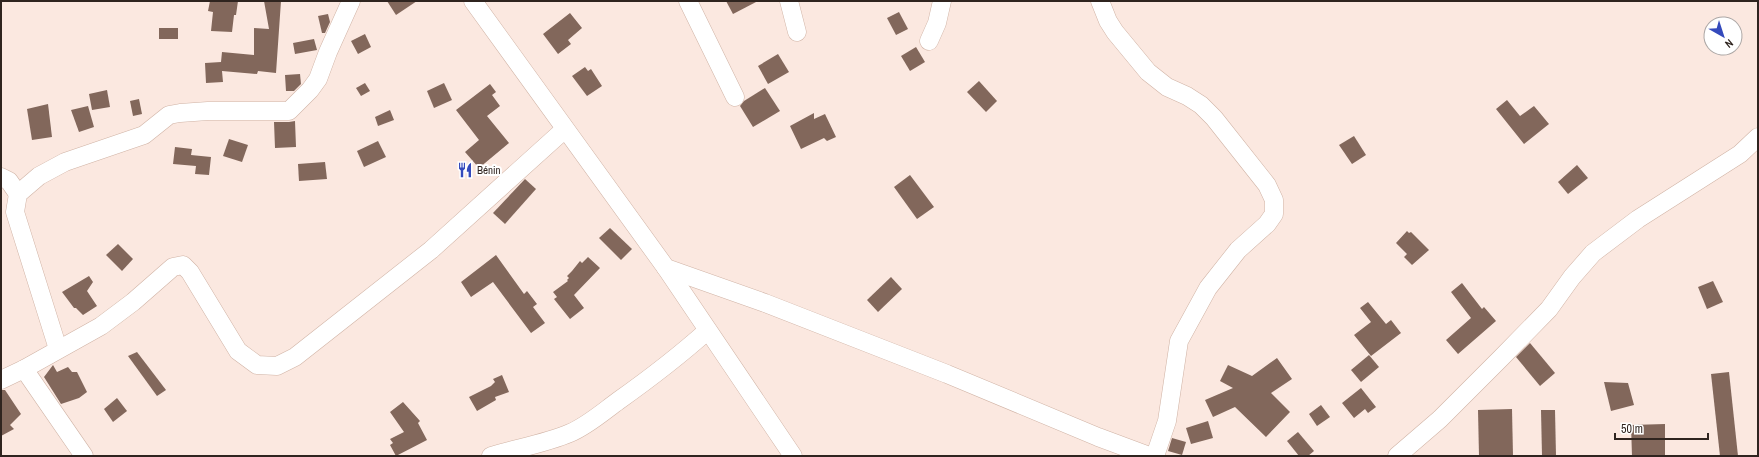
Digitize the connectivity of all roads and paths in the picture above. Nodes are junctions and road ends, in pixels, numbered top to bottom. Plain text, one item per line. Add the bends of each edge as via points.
1 (351, 1) edge
2 (473, 1) edge
3 (688, 1) edge
4 (789, 1) edge
5 (942, 1) edge
6 (1100, 1) edge
7 (797, 32) dead end
8 (930, 41) dead end
9 (735, 97) dead end
10 (565, 129) junction
11 (1758, 137) edge
12 (1, 177) edge
13 (18, 194) junction
14 (666, 268) junction
15 (707, 332) junction
16 (58, 349) junction
17 (24, 368) junction
18 (1, 380) edge
19 (84, 456) edge
20 (491, 456) edge
21 (793, 456) edge
22 (1149, 456) edge
23 (1155, 456) edge
24 (1397, 456) edge

1 - 13 street via 318,79 289,111 208,111 169,115 144,135 65,162 39,176
2 - 10 street
3 - 9 street
4 - 7 street
5 - 8 street
6 - 23 street via 1115,32 1148,72 1167,87 1201,105 1214,118 1267,185 1274,200 1274,214 1267,224 1238,250 1213,281 1179,341 1167,421
10 - 14 street
10 - 16 street via 431,250 295,357 277,366 257,365 238,351 190,272 183,265 173,267 101,326
11 - 24 street via 1740,154 1638,219 1593,253 1549,308 1501,358 1440,419
12 - 13 street via 9,181
13 - 16 street via 15,212
14 - 15 street
14 - 22 street via 765,302 947,374 1098,438
15 - 20 street via 675,360 571,433
15 - 21 street
16 - 17 street
17 - 18 street
17 - 19 street

